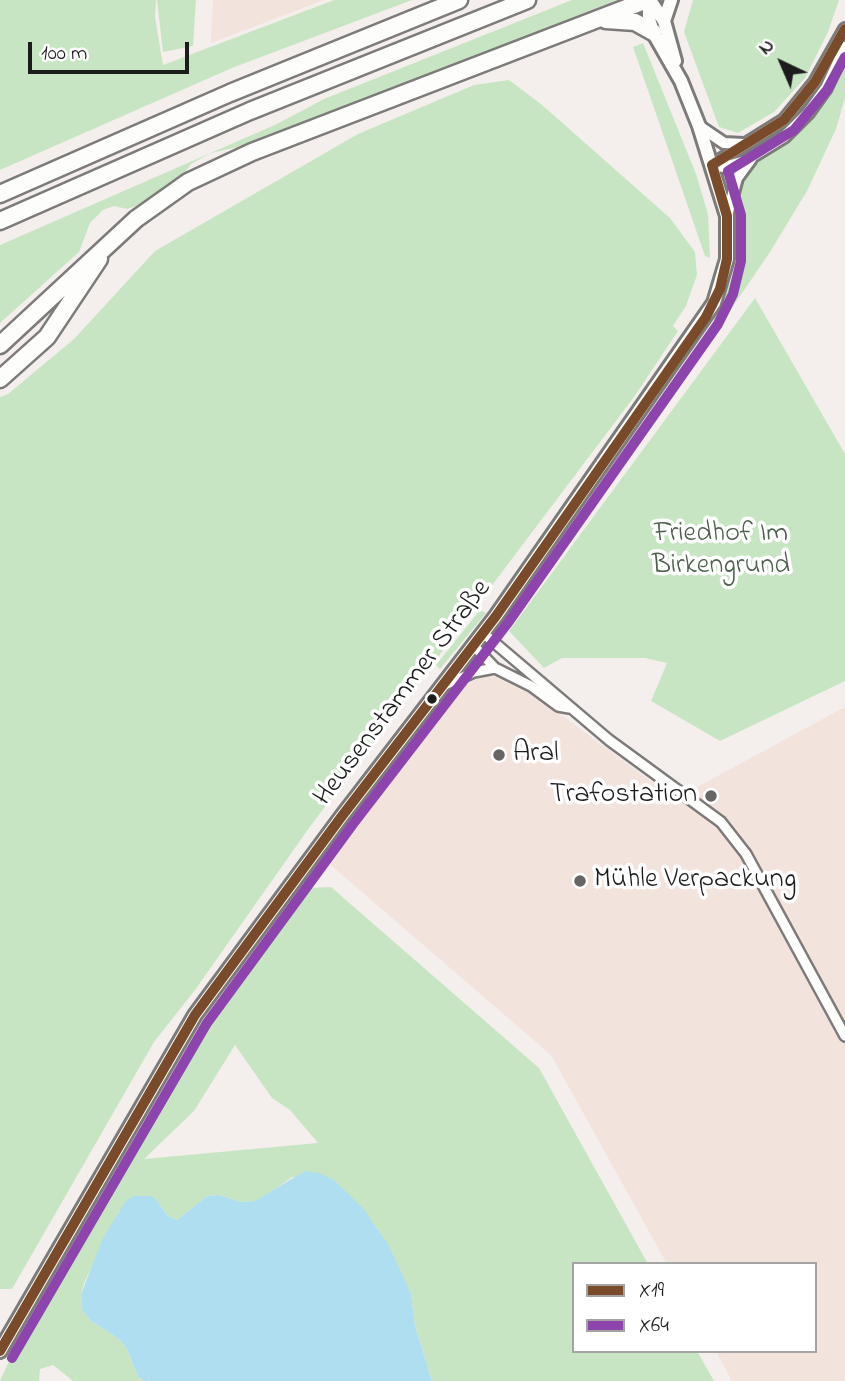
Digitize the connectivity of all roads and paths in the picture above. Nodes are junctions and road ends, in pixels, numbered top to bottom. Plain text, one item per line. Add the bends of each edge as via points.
1 (459, 0) edge
2 (527, 0) edge
3 (649, 0) edge
4 (671, 0) edge
5 (597, 21) junction
6 (658, 27) junction
7 (845, 29) edge
8 (845, 47) edge
9 (699, 126) junction
10 (754, 142) junction
11 (756, 156) junction
12 (712, 166) junction
13 (0, 194) edge
14 (727, 216) junction
15 (0, 221) edge
16 (112, 240) junction
17 (0, 345) edge
18 (0, 379) edge
19 (483, 633) junction
20 (474, 646) junction
21 (495, 668) junction
22 (445, 685) junction
23 (570, 709) junction
24 (845, 1036) edge
25 (0, 1352) edge

1 - 13 highway
2 - 15 highway via 250,111
3 - 5 highway
3 - 6 main road via 649,19
4 - 6 main road
5 - 6 highway
5 - 16 highway via 218,166 157,202
6 - 9 main road, Heusenstammer Straße
7 - 10 street via 797,107
8 - 11 street via 808,113
9 - 10 street via 730,145
9 - 12 main road, Heusenstammer Straße
10 - 12 street
11 - 12 street via 724,167
11 - 14 street via 737,178
12 - 14 main road, Heusenstammer Straße
14 - 19 main road, Heusenstammer Straße via 724,274 706,317
16 - 17 highway
16 - 18 highway via 47,337
19 - 20 main road, Heusenstammer Straße
19 - 23 street
20 - 21 street
20 - 22 main road, Heusenstammer Straße
21 - 22 street
21 - 23 street
22 - 25 main road, Heusenstammer Straße via 195,1015
23 - 24 street via 721,822 746,855

